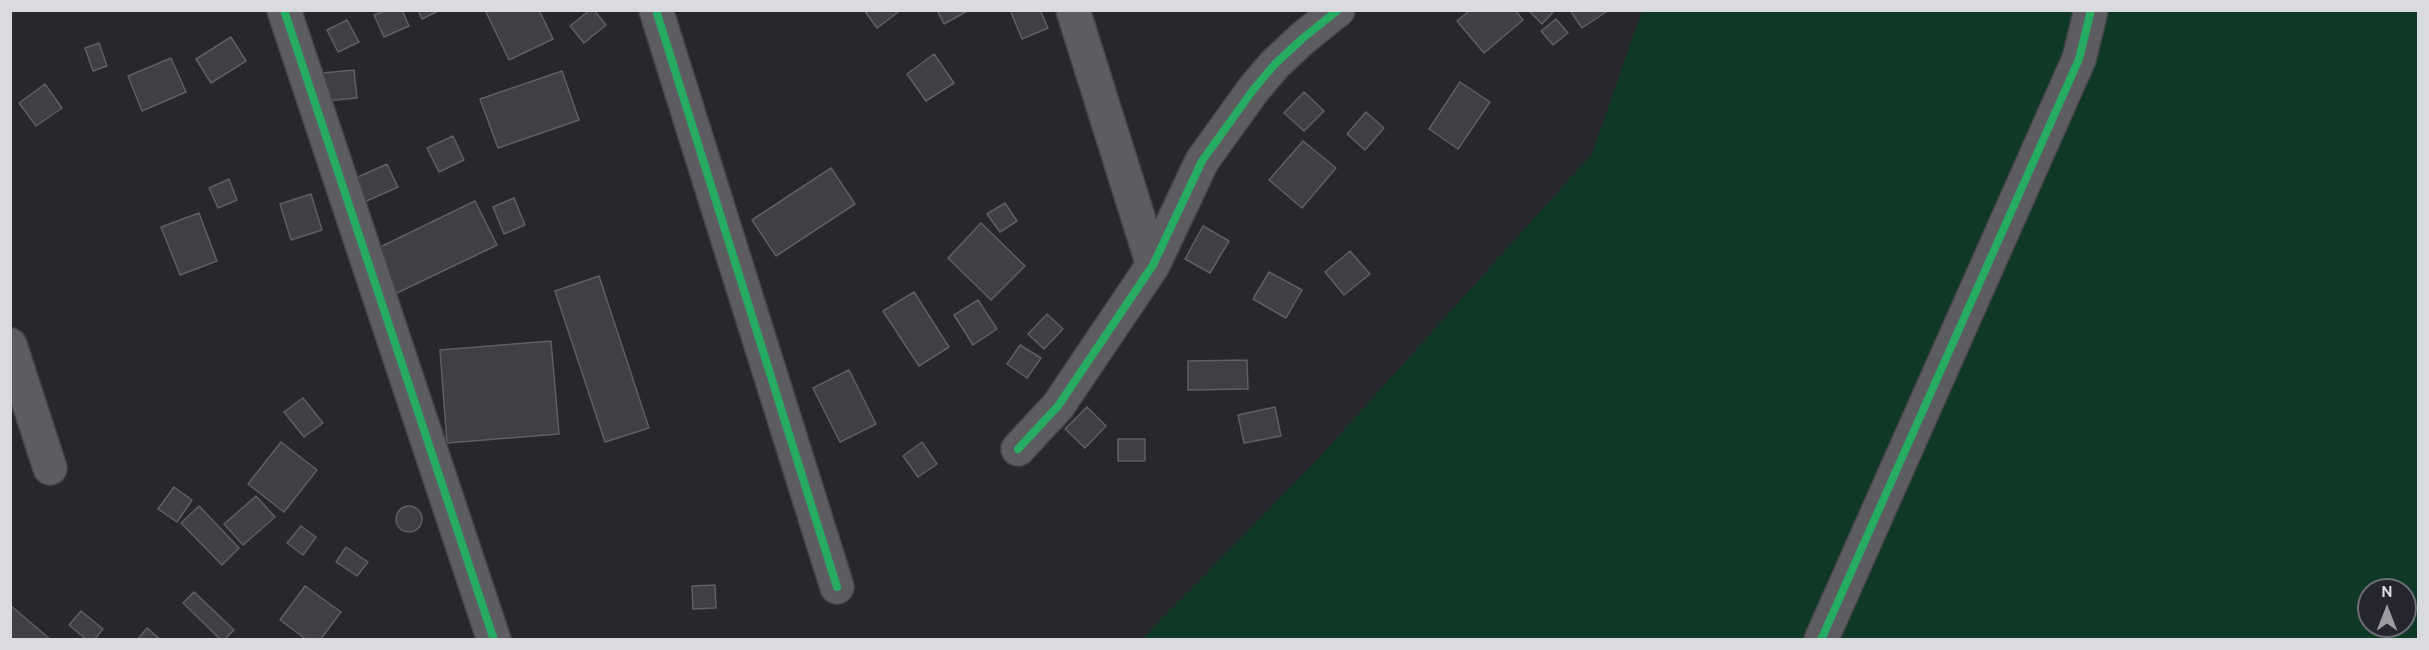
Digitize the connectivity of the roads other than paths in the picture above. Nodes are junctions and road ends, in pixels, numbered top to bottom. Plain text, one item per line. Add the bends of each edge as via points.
1 (284, 10) edge
2 (656, 10) edge
3 (1073, 10) edge
4 (1338, 10) edge
5 (2091, 10) edge
6 (1153, 265) junction
7 (10, 345) edge
8 (1018, 449) dead end
9 (50, 468) dead end
10 (837, 587) dead end
11 (494, 639) edge
12 (1821, 639) edge

1 - 11 street
2 - 10 street
3 - 6 street
4 - 6 street via 1275,64 1253,90 1202,161
5 - 12 street via 2079,59
6 - 8 street via 1058,406
7 - 9 street

